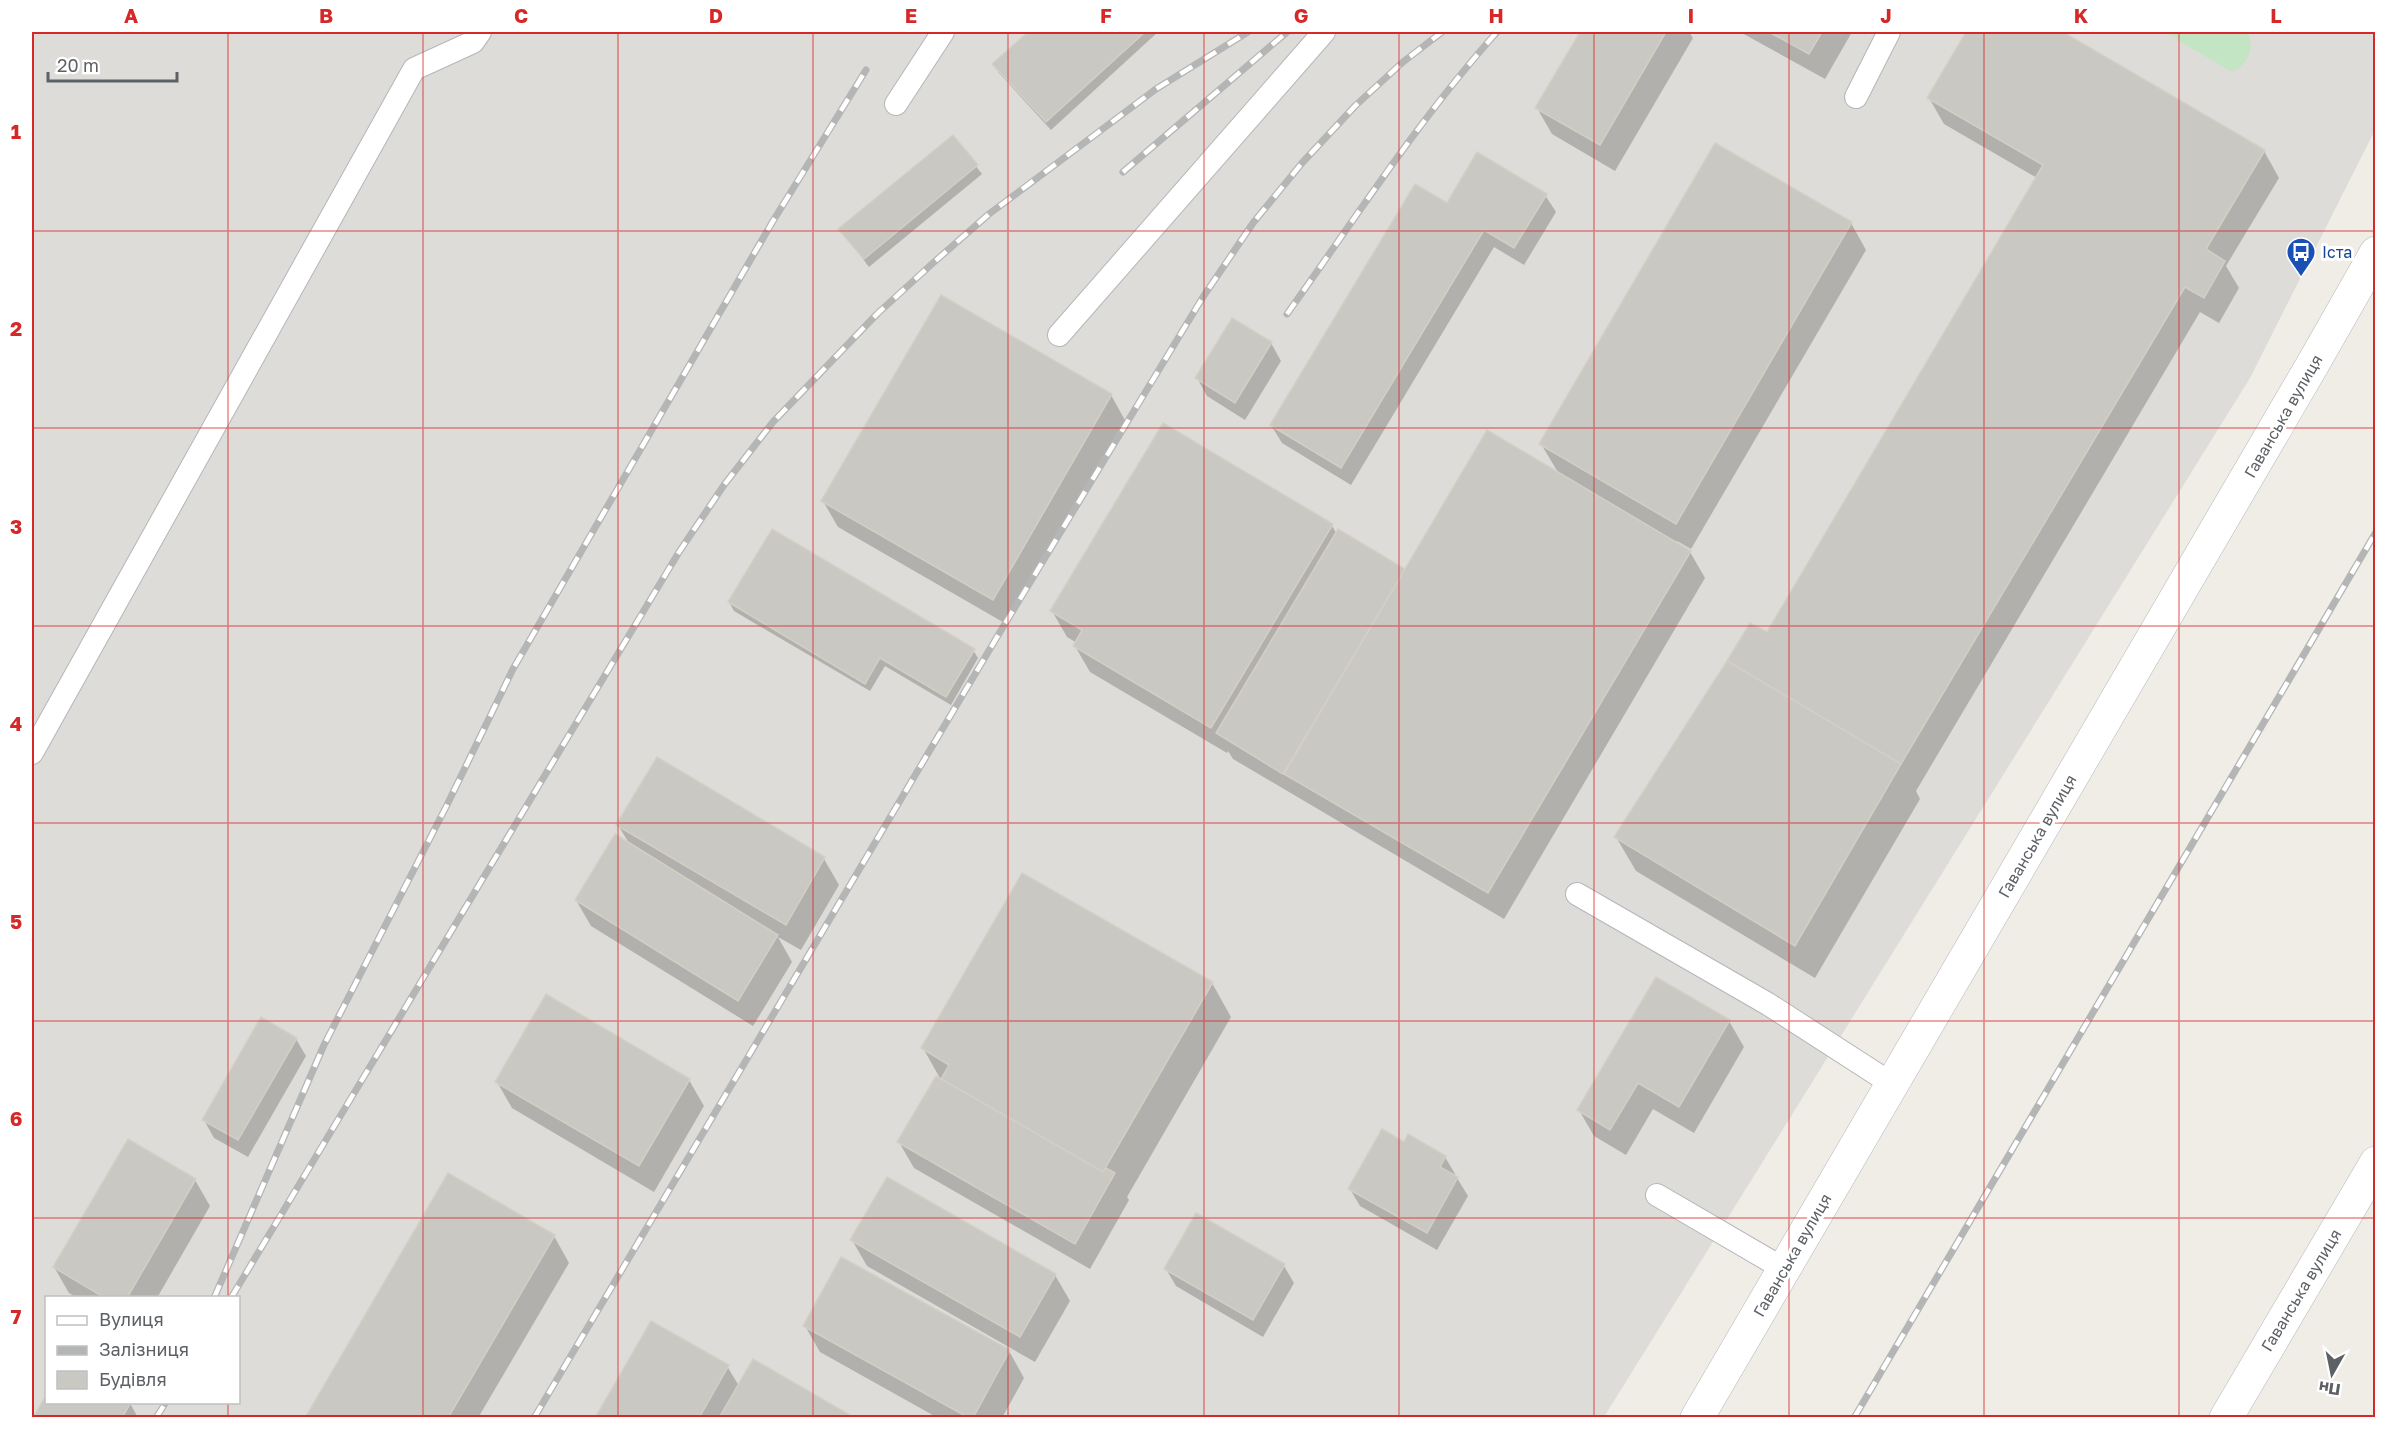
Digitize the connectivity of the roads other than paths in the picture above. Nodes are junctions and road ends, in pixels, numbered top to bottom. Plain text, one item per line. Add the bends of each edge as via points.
1 (480, 32) edge
2 (943, 32) edge
3 (1324, 32) edge
4 (1889, 32) edge
5 (1856, 97) dead end
6 (896, 104) dead end
7 (2376, 253) edge
8 (1059, 335) dead end
9 (32, 753) edge
10 (1577, 894) dead end
11 (1892, 1084) junction
12 (2376, 1163) edge
13 (1657, 1195) dead end
14 (1784, 1269) junction
15 (2236, 1414) edge
16 (1697, 1418) edge

1 - 9 lane via 472,42 414,69
2 - 6 lane
3 - 8 lane
4 - 5 lane
7 - 11 street, Гаванська вулиця
10 - 11 lane via 1768,1004
11 - 14 street, Гаванська вулиця
12 - 15 street, Гаванська вулиця
13 - 14 lane
14 - 16 street, Гаванська вулиця

